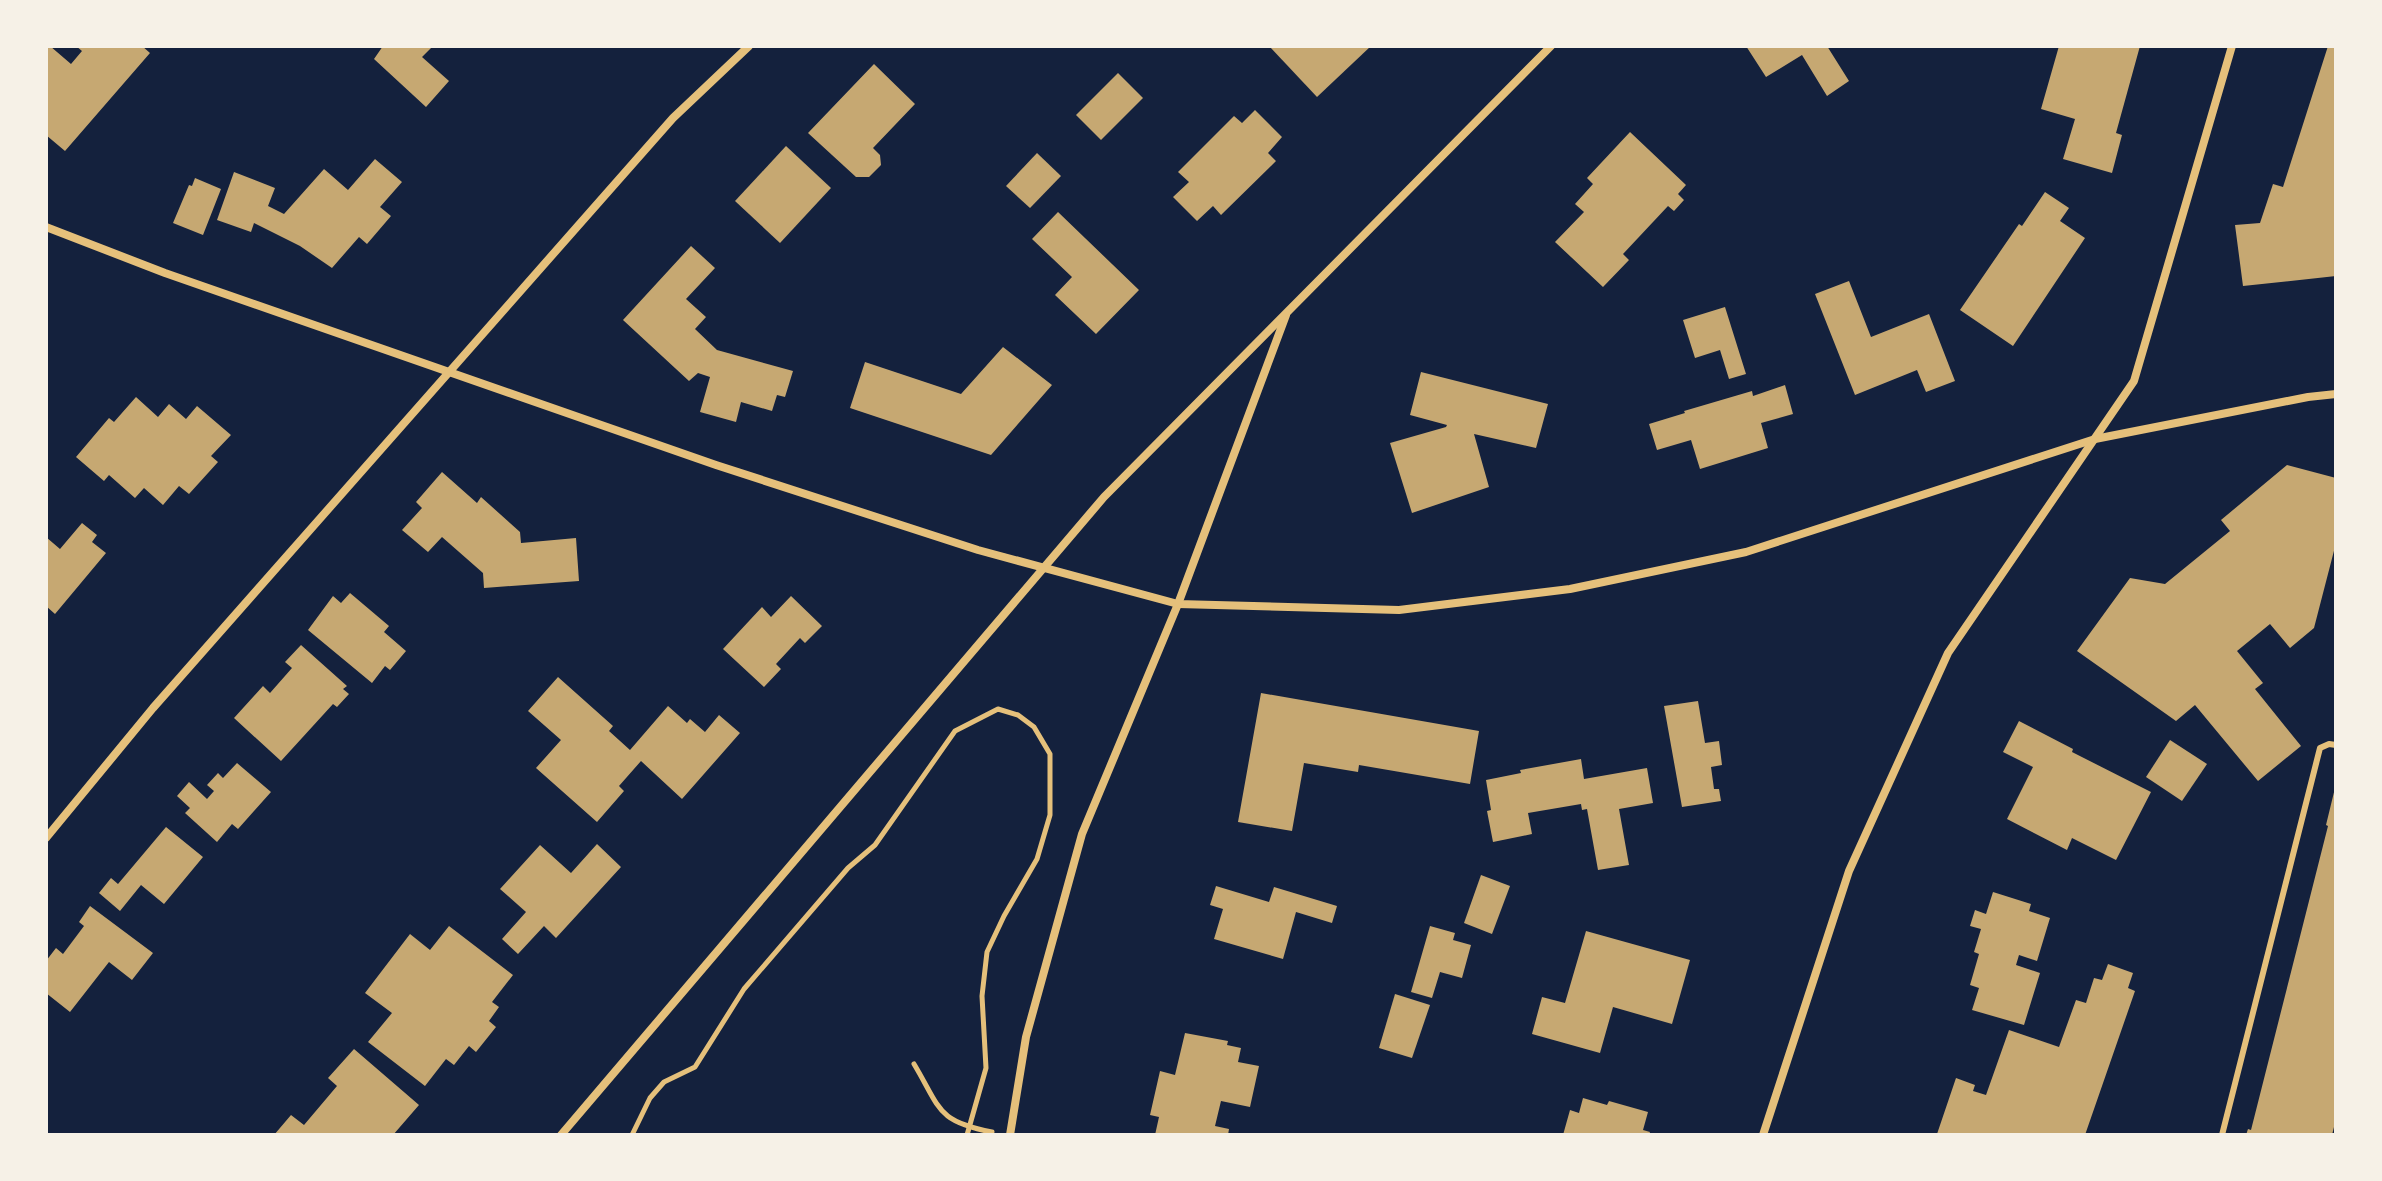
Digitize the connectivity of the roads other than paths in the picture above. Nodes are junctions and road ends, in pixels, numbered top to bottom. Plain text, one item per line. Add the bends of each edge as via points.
1 (749, 46) edge
2 (1551, 46) edge
3 (2232, 46) edge
4 (46, 227) edge
5 (1288, 310) junction
6 (449, 372) junction
7 (2336, 394) edge
8 (2095, 439) junction
9 (1045, 568) junction
10 (1178, 604) junction
11 (2336, 745) edge
12 (46, 838) edge
13 (561, 1135) edge
14 (1010, 1135) edge
15 (1763, 1135) edge
16 (2222, 1135) edge

1 - 6 street via 673,118
2 - 5 street
3 - 8 street via 2134,381
4 - 6 street
5 - 9 street via 1104,497
5 - 10 street
6 - 9 street via 731,470
6 - 12 street via 153,708
7 - 8 street
8 - 10 street via 1746,552 1570,589 1399,610
8 - 15 street via 1948,653 1849,871
9 - 10 street
9 - 13 street
10 - 14 street via 1082,834 1026,1037
11 - 16 lane via 2320,748

